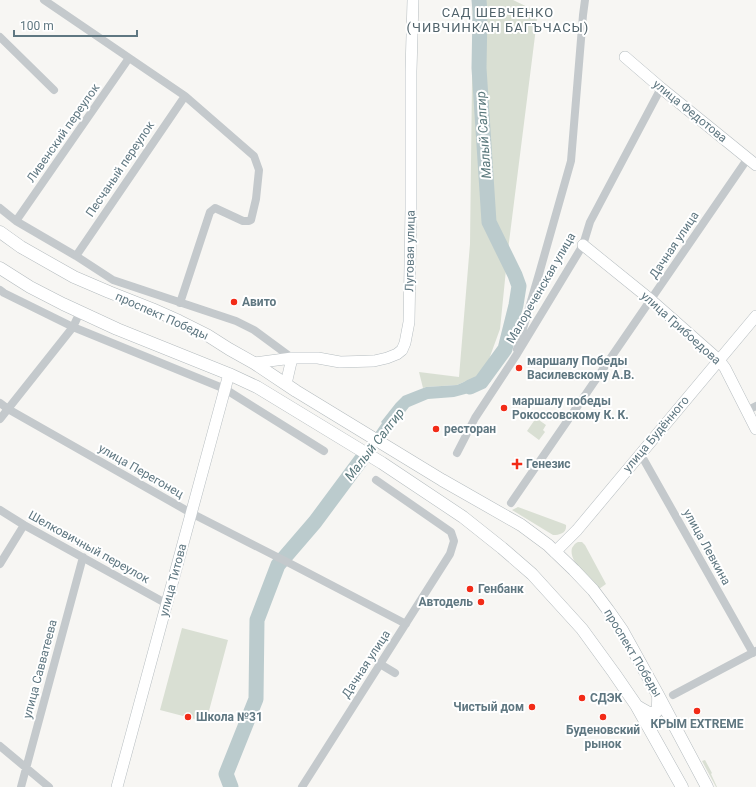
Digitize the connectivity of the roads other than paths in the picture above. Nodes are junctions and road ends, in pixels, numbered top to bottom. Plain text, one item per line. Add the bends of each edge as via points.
1 (44, 0) edge
2 (413, 0) edge
3 (585, 0) edge
4 (0, 38) edge
5 (625, 57) dead end
6 (129, 58) junction
7 (661, 88) junction
8 (54, 90) dead end
9 (184, 96) junction
10 (752, 162) edge
11 (0, 208) edge
12 (16, 221) junction
13 (0, 232) edge
14 (584, 245) junction
15 (76, 256) junction
16 (0, 268) edge
17 (0, 290) edge
18 (651, 300) junction
19 (180, 303) junction
20 (80, 312) junction
21 (756, 316) edge
22 (72, 327) junction
23 (517, 354) junction
24 (292, 358) junction
25 (719, 360) junction
26 (254, 363) junction
27 (229, 374) junction
28 (286, 384) junction
29 (225, 389) junction
30 (0, 403) edge
31 (8, 409) junction
32 (751, 409) edge
33 (0, 419) edge
34 (756, 429) edge
35 (324, 451) dead end
36 (457, 453) dead end
37 (640, 453) junction
38 (376, 480) dead end
39 (511, 504) dead end
40 (0, 510) edge
41 (191, 513) junction
42 (24, 525) junction
43 (555, 552) junction
44 (83, 557) junction
45 (0, 564) edge
46 (167, 604) junction
47 (406, 624) junction
48 (754, 652) edge
49 (380, 664) junction
50 (395, 673) dead end
51 (673, 694) dead end
52 (658, 695) junction
53 (636, 705) junction
54 (0, 746) edge
55 (26, 768) junction
56 (21, 787) edge
57 (50, 787) edge
58 (117, 787) edge
59 (302, 787) edge
60 (682, 787) edge
61 (707, 787) edge

1 - 6 street
2 - 24 main road, Луговая улица via 409,322 405,343 397,354 374,362
3 - 23 street via 571,161
4 - 8 street
5 - 7 main road, улица Федотова
6 - 9 street
6 - 12 street, Ливенский переулок
7 - 10 main road, улица Федотова
7 - 14 street, Малореченская улица via 590,222
9 - 15 street, Песчаный переулок
9 - 19 street via 254,156 259,170 256,199 249,222 214,208 210,212
10 - 18 street, Дачная улица
11 - 12 street
12 - 15 street
13 - 26 main road, проспект Победы via 74,277 179,321
14 - 18 main road, улица Грибоедова
14 - 23 street, Малореченская улица
15 - 19 street via 113,280
16 - 20 main road via 30,288
17 - 22 street
18 - 25 main road, улица Грибоедова
18 - 39 street, Дачная улица
19 - 24 street via 236,321 254,330
20 - 22 street
20 - 27 main road
21 - 25 main road, улица Будённого
22 - 29 street
22 - 31 street
23 - 36 street, Малореченская улица via 474,418
24 - 26 main road, Луговая улица
24 - 28 main road
25 - 32 main road, улица Грибоедова
25 - 37 main road, улица Будённого
26 - 28 main road, проспект Победы
27 - 29 main road, улица Титова
27 - 53 main road, проспект Победы via 257,387 382,462 463,517 502,548 532,574 582,628
28 - 43 main road, проспект Победы via 520,525
29 - 35 street
29 - 41 main road, улица Титова
30 - 31 street, улица Перегонец
31 - 33 street
31 - 41 street, улица Перегонец
32 - 34 main road, улица Грибоедова
37 - 43 main road, улица Будённого via 577,530
37 - 48 street, улица Левкина
38 - 47 street, Дачная улица via 451,532 454,541 450,554
40 - 42 street, Шелковичный переулок
41 - 46 main road, улица Титова
41 - 47 street, улица Перегонец
42 - 44 street, Шелковичный переулок
42 - 45 street
43 - 52 main road, проспект Победы via 593,590 608,610
44 - 46 street, Шелковичный переулок
44 - 55 street, улица Савватеева
46 - 58 main road, улица Титова
47 - 49 street, Дачная улица
48 - 51 street
49 - 50 street
49 - 59 street, Дачная улица
52 - 53 main road via 657,711 654,714
52 - 61 main road, проспект Победы
53 - 60 main road, проспект Победы
54 - 55 street
55 - 56 street, улица Савватеева
55 - 57 street

